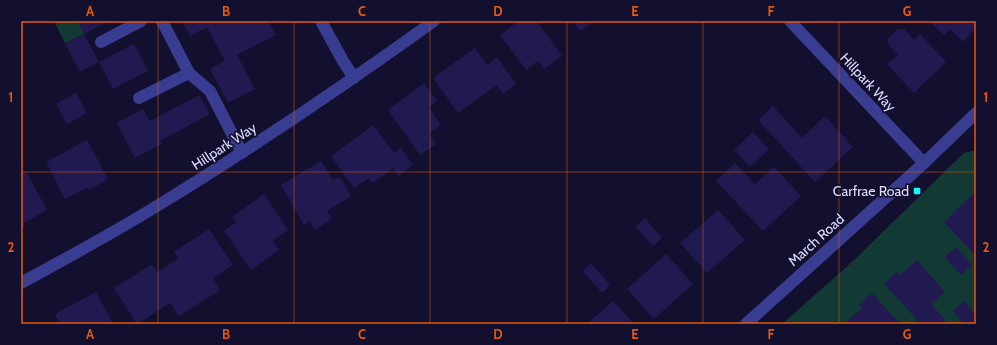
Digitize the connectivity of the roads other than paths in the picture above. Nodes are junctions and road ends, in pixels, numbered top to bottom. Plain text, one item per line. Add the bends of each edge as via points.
1 (141, 21) edge
2 (162, 21) edge
3 (321, 21) edge
4 (434, 21) edge
5 (790, 21) edge
6 (100, 42) dead end
7 (190, 72) junction
8 (354, 78) junction
9 (139, 98) dead end
10 (976, 113) edge
11 (242, 153) junction
12 (924, 163) junction
13 (21, 283) edge
14 (746, 324) edge

1 - 6 street
2 - 7 street
3 - 8 street
4 - 8 street, Hillpark Way
5 - 12 street, Hillpark Way
7 - 9 street
7 - 11 street via 210,91
8 - 11 street, Hillpark Way
10 - 12 street, March Road
11 - 13 street, Hillpark Way via 147,213
12 - 14 street, March Road

